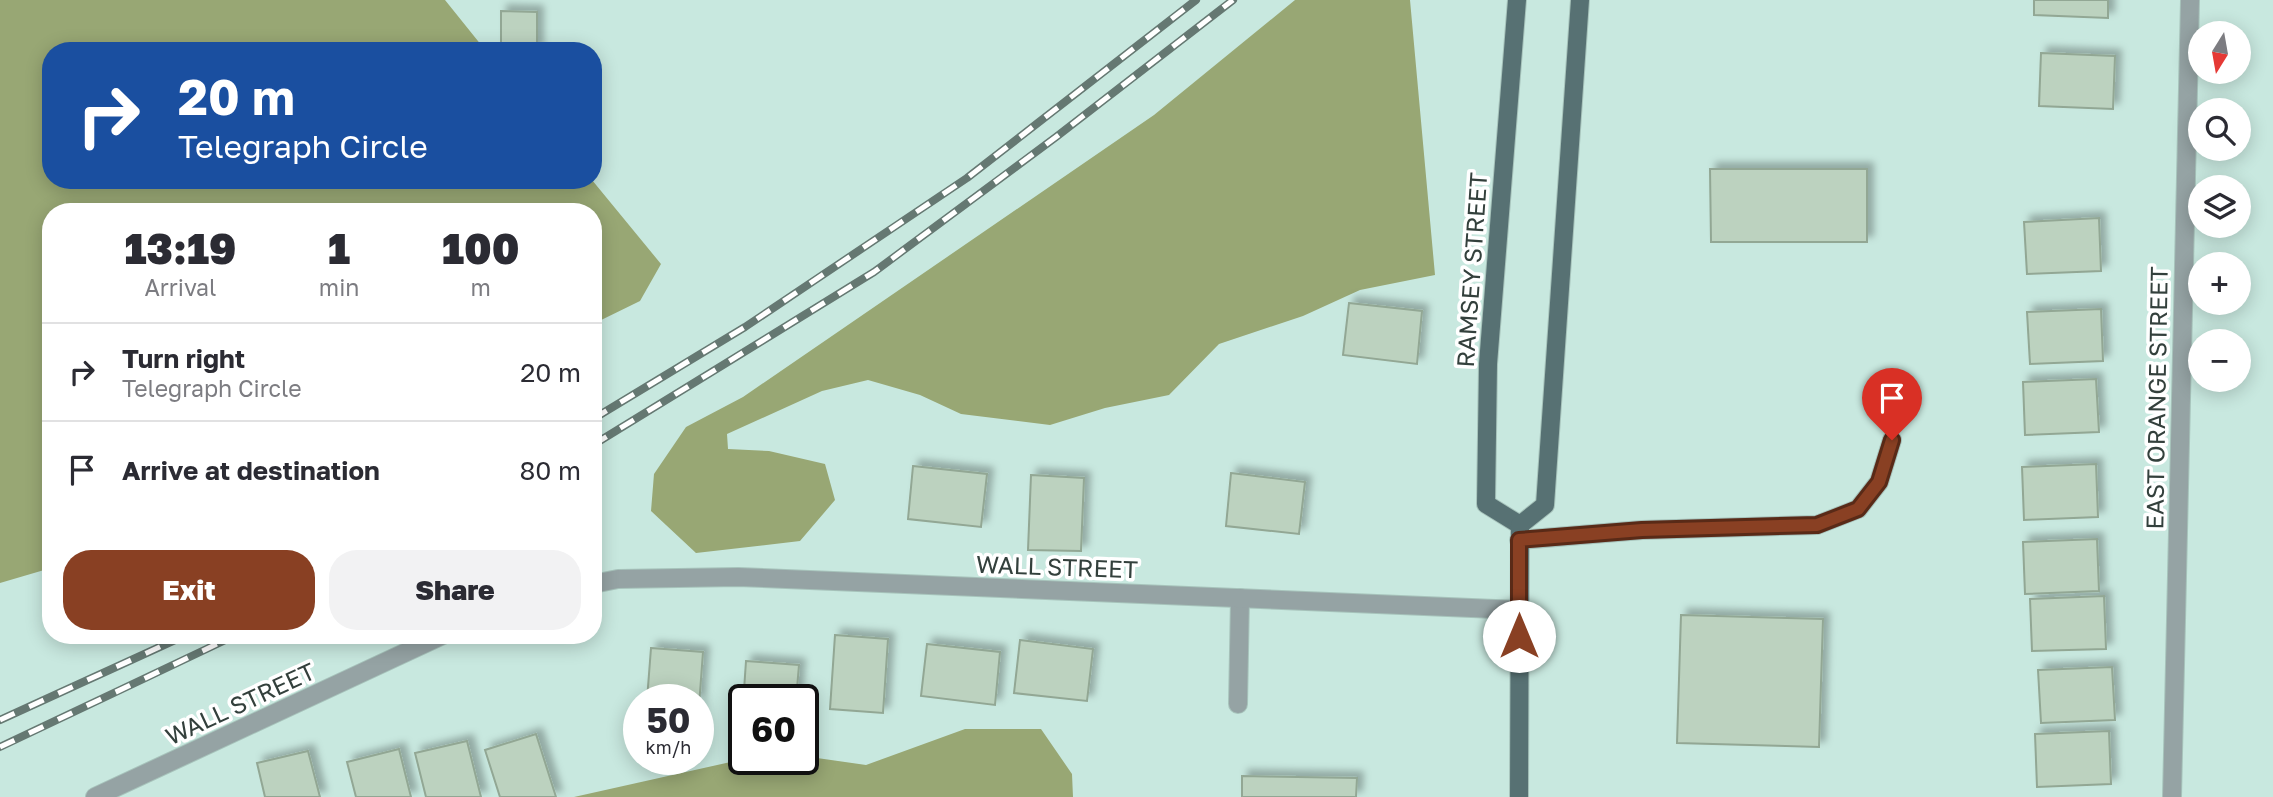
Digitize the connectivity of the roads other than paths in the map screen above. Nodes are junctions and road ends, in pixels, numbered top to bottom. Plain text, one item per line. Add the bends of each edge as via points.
1 (1517, 0) edge
2 (1580, 0) edge
3 (2190, 0) edge
4 (1892, 440) dead end
5 (1520, 532) junction
6 (602, 582) edge
7 (1240, 598) junction
8 (1519, 610) junction
9 (424, 644) edge
10 (1238, 704) dead end
11 (95, 797) edge
12 (1519, 797) edge
13 (2172, 797) edge

1 - 5 main road, RAMSEY STREET via 1488,363 1486,504
2 - 5 main road via 1545,505
3 - 13 street, EAST ORANGE STREET
4 - 5 street via 1879,482 1858,509 1817,525
5 - 8 main road
6 - 7 street, WALL STREET via 738,577
7 - 8 street, WALL STREET
7 - 10 street
8 - 12 main road
9 - 11 street, WALL STREET

